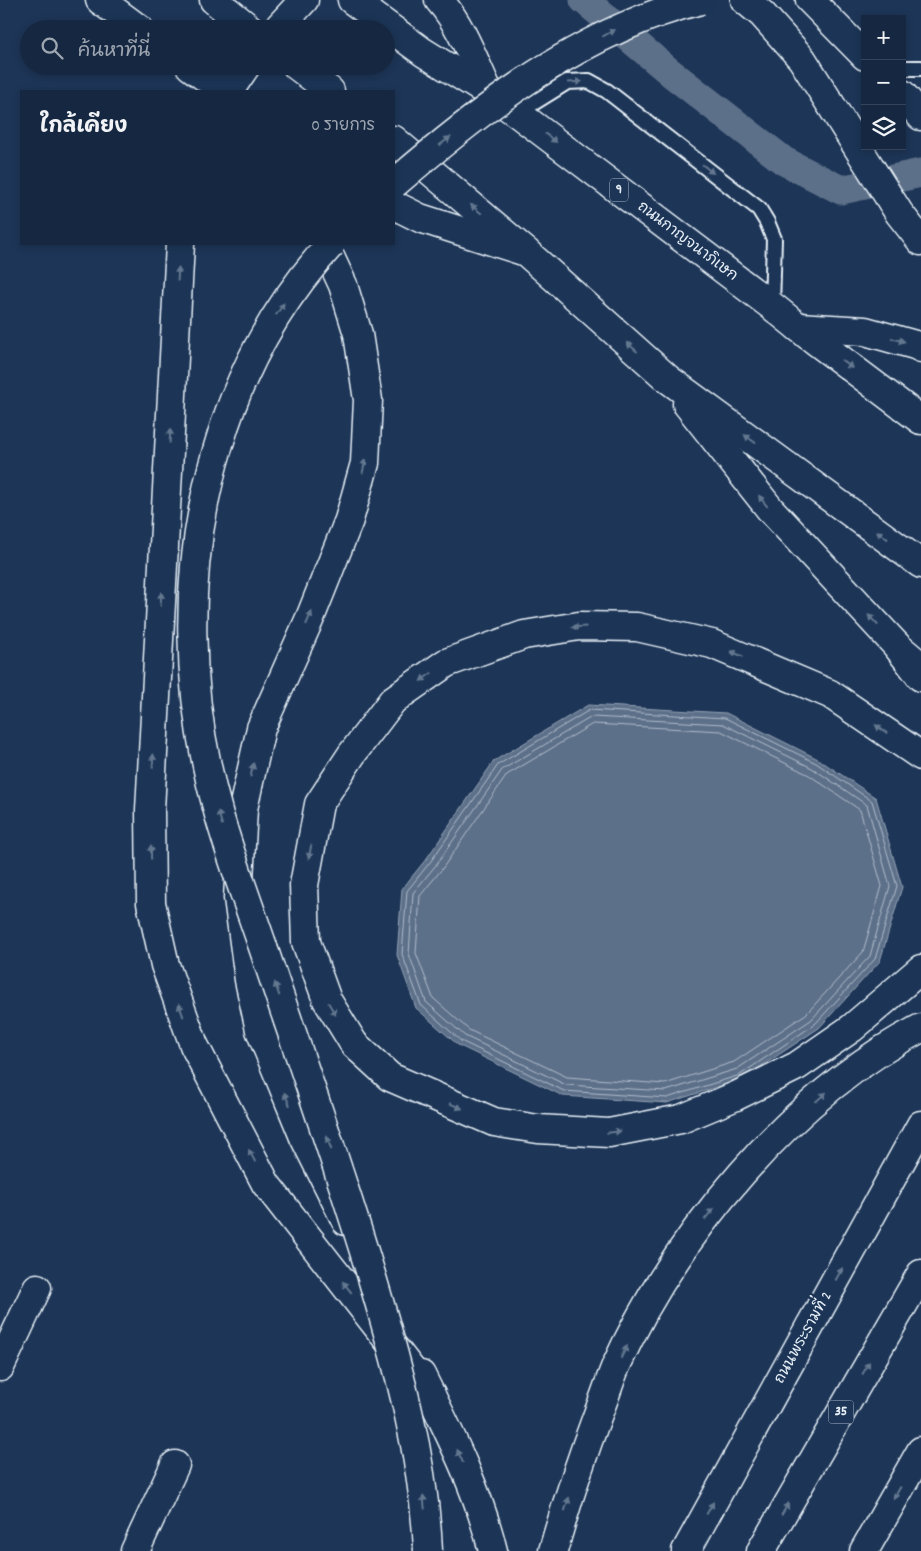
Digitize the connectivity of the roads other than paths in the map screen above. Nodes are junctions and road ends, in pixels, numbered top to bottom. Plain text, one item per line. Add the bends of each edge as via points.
1 (100, 0) edge
2 (214, 0) edge
3 (304, 0) edge
4 (352, 0) edge
5 (439, 0) edge
6 (701, 0) edge
7 (745, 0) edge
8 (810, 0) edge
9 (127, 20) edge
10 (239, 20) edge
11 (285, 20) edge
12 (379, 20) edge
13 (395, 31) edge
14 (861, 52) edge
15 (906, 68) edge
16 (921, 68) edge
17 (196, 75) edge
18 (202, 75) edge
19 (240, 75) edge
20 (309, 75) edge
21 (208, 90) edge
22 (223, 90) edge
23 (230, 90) edge
24 (329, 90) edge
25 (489, 93) junction
26 (906, 99) edge
27 (517, 113) junction
28 (921, 116) edge
29 (395, 141) edge
30 (395, 183) edge
31 (395, 206) edge
32 (921, 241) edge
33 (180, 245) edge
34 (324, 245) edge
35 (330, 245) edge
36 (526, 252) junction
37 (772, 306) junction
38 (803, 331) junction
39 (921, 348) edge
40 (668, 380) junction
41 (921, 420) edge
42 (921, 564) edge
43 (897, 646) junction
44 (921, 666) edge
45 (921, 677) edge
46 (921, 756) edge
47 (921, 969) edge
48 (921, 1028) edge
49 (921, 1125) edge
50 (921, 1274) edge
51 (38, 1288) dead end
52 (0, 1367) edge
53 (431, 1395) junction
54 (921, 1451) edge
55 (175, 1465) dead end
56 (135, 1551) edge
57 (428, 1551) edge
58 (493, 1551) edge
59 (553, 1551) edge
60 (686, 1551) edge
61 (761, 1551) edge
62 (864, 1551) edge

1 - 9 main road
2 - 10 main road
3 - 11 main road
4 - 12 main road, ถนนกาญจนาภิเษก / 9
5 - 25 main road via 461,31
30 -> 6 main road, bridge via 461,128 555,63 621,26
7 - 32 main road via 802,59 899,213
8 - 14 main road
13 - 25 main road, ถนนกาญจนาภิเษก / 9
15 - 16 lane
17 - 21 main road
18 - 22 main road
19 - 23 main road
20 - 24 main road
25 - 27 main road, ถนนกาญจนาภิเษก / 9
26 - 28 main road
27 -> 37 main road, ถนนกาญจนาภิเษก / 9
27 -> 37 lane via 567,82 589,81 607,91 759,209 774,239
36 -> 29 main road
31 - 36 main road via 420,218
53 -> 33 main road via 266,1184 194,1045 166,965 151,903 150,810
53 -> 34 main road via 304,1137 260,1030 249,980 238,898 242,809 261,728 349,520 365,463 368,400 358,334
57 -> 35 main road, bridge via 414,1438 398,1369 352,1212 219,813 202,740 193,670 191,632 196,554 203,504 221,435 242,379 276,314 302,276
40 -> 36 main road
37 - 38 main road, ถนนกาญจนาภิเษก / 9
38 -> 39 main road via 865,331
38 -> 41 main road, ถนนกาญจนาภิเษก / 9
42 -> 40 main road
43 -> 40 main road via 770,509
43 - 44 main road
43 - 45 main road
46 -> 47 main road via 830,694 712,644 637,627 579,626 524,635 446,663 393,700 319,804 304,885 306,942 327,1000 354,1044 390,1077 494,1122 538,1129 609,1133 681,1119 797,1066 852,1028
59 -> 48 main road via 615,1369 651,1299 694,1232 742,1174 790,1124 846,1075 893,1042
60 -> 49 main road, ถนนพระรามที่ 2
61 -> 50 main road, 35
51 - 52 main road
58 -> 53 main road via 479,1504
54 -> 62 main road
55 - 56 main road

